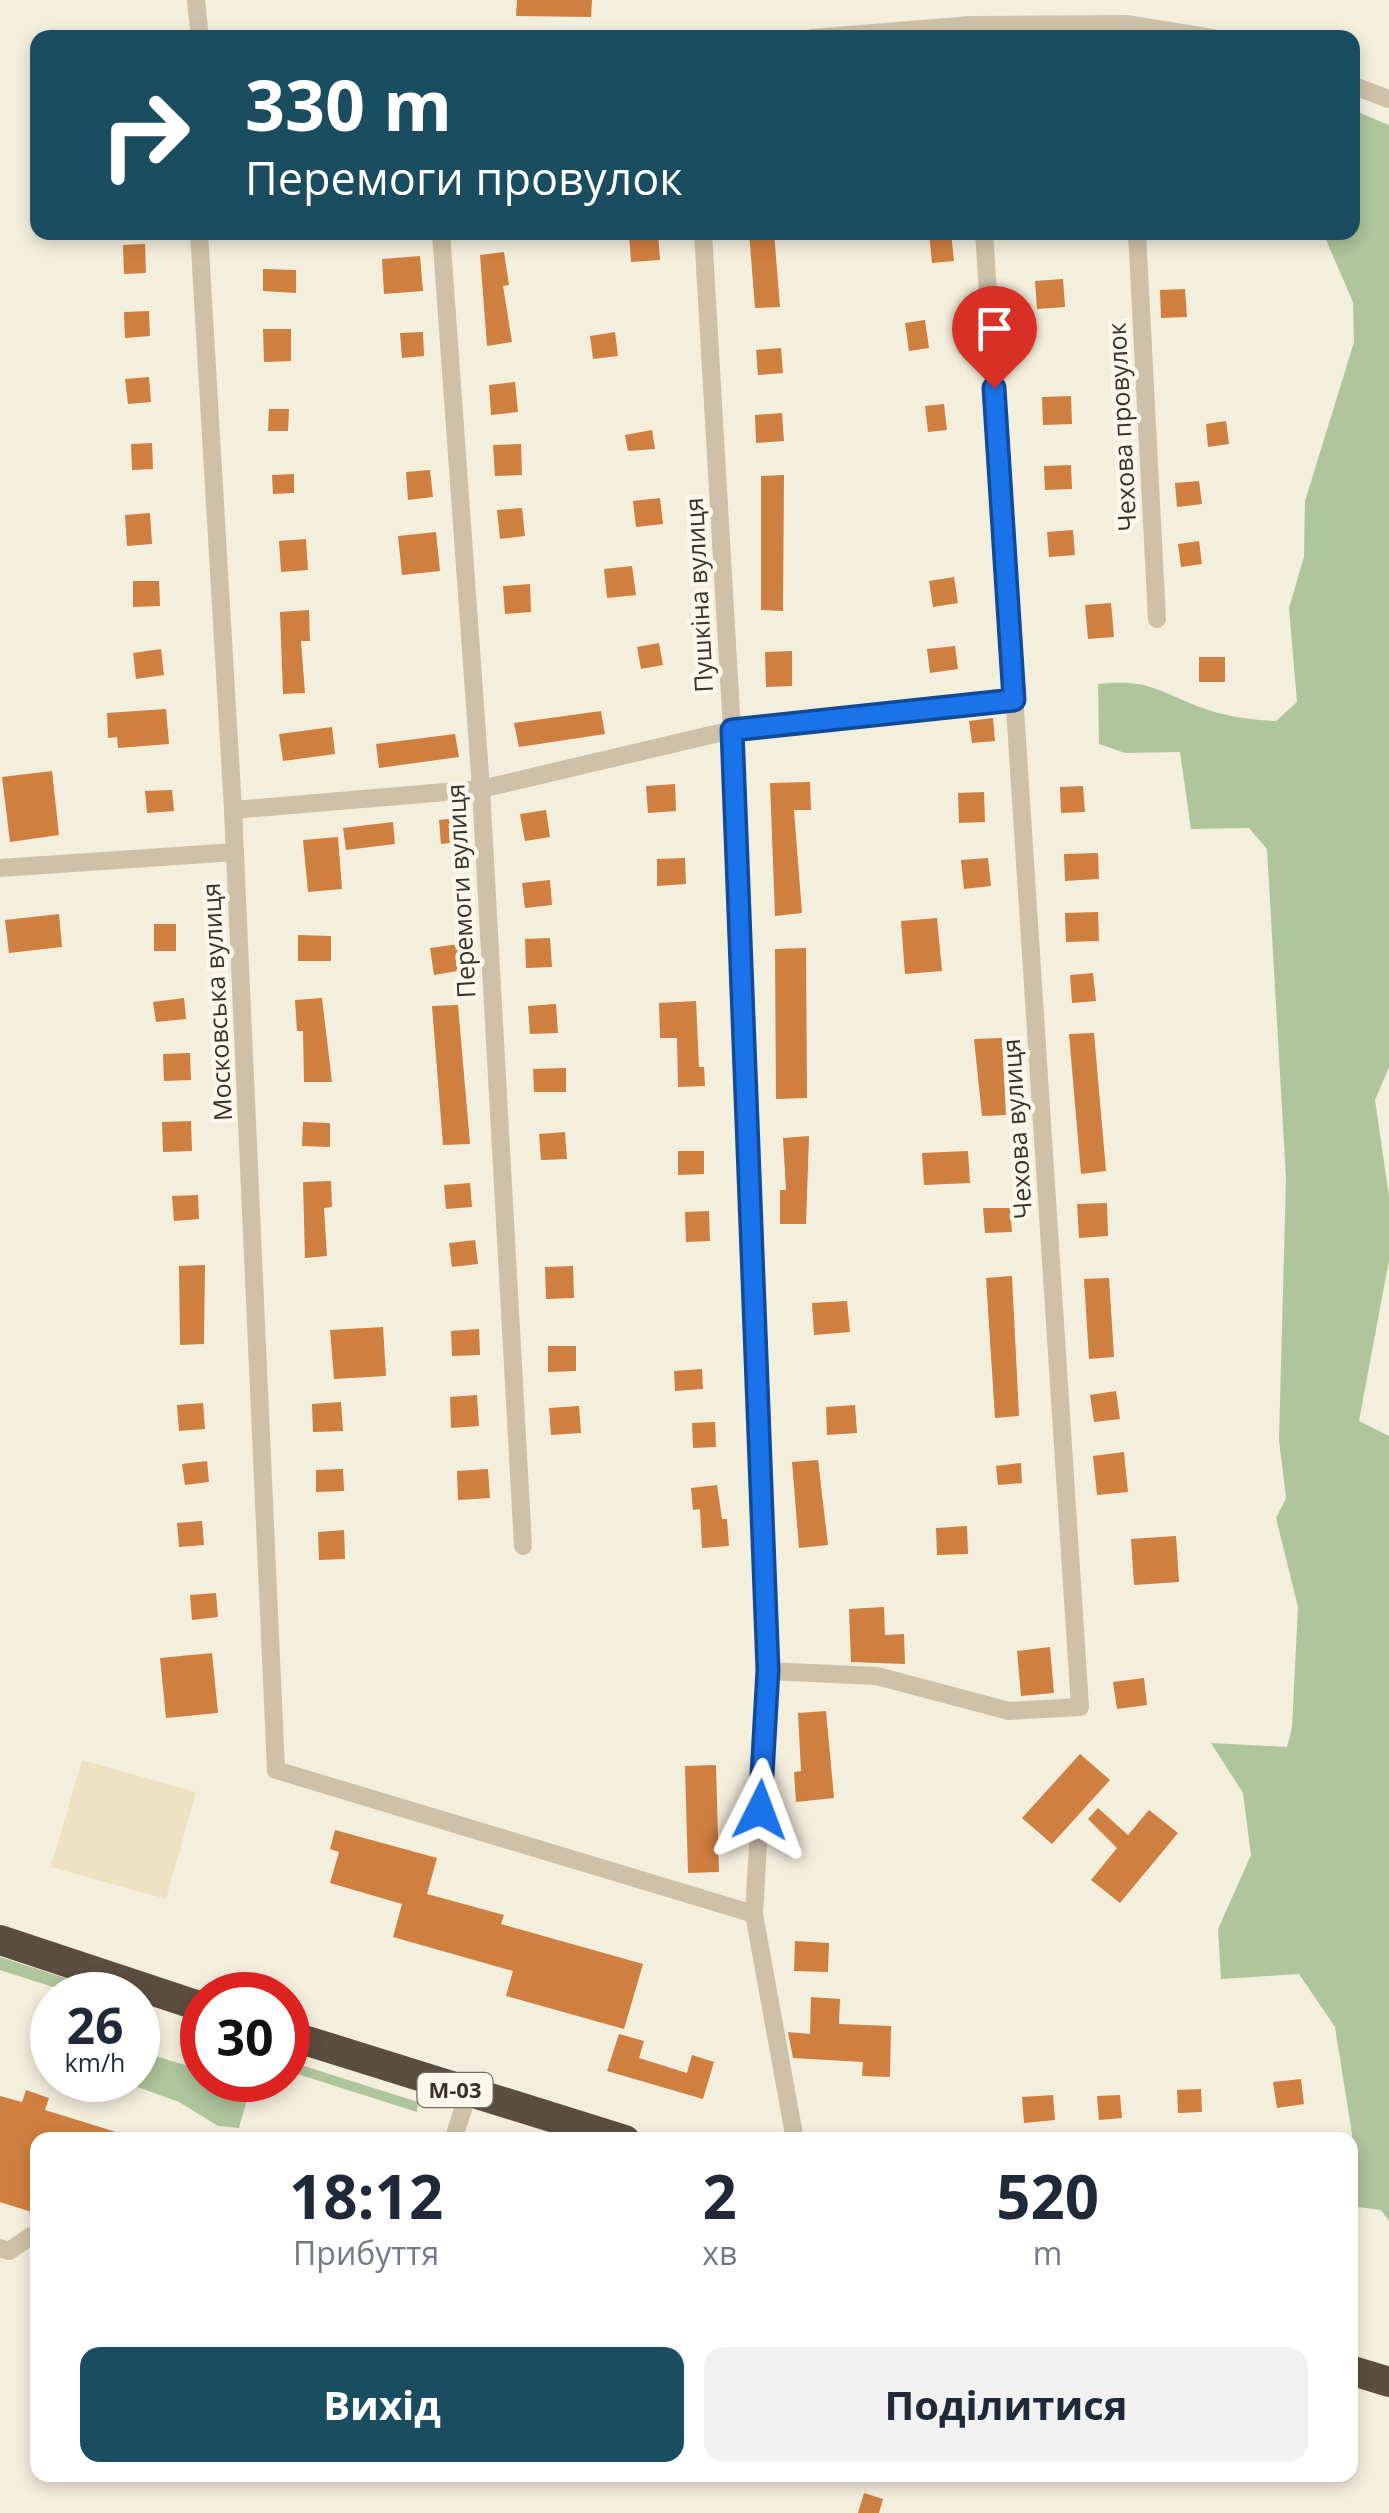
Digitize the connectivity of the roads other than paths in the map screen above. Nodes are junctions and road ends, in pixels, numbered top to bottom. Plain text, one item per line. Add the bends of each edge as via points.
1 (196, 0) edge
2 (199, 30) edge
3 (1360, 88) edge
4 (1389, 98) edge
5 (199, 240) edge
6 (443, 240) edge
7 (703, 240) edge
8 (985, 240) edge
9 (1137, 240) edge
10 (1157, 619) dead end
11 (1014, 700) junction
12 (732, 730) junction
13 (481, 790) junction
14 (233, 810) junction
15 (235, 852) junction
16 (0, 868) edge
17 (523, 1546) dead end
18 (768, 1670) junction
19 (754, 1914) junction
20 (0, 1940) edge
21 (180, 2000) edge
22 (310, 2042) edge
23 (468, 2094) junction
24 (456, 2132) edge
25 (598, 2132) edge
26 (795, 2132) edge
27 (30, 2237) edge
28 (0, 2248) edge
29 (1358, 2372) edge
30 (1389, 2382) edge

1 - 2 street
3 - 4 street
5 - 14 street, Московська вулиця
6 - 13 street, Перемоги вулиця
7 - 12 street, Пушкіна вулиця
8 - 11 street, Чехова вулиця
9 - 10 street, Чехова провулок
11 - 12 street
11 - 18 street, Чехова вулиця via 1080,1708 1010,1712 877,1676
12 - 13 street
12 - 18 street, Пушкіна вулиця
13 - 14 street
13 - 17 street, Перемоги вулиця
14 - 15 street, Московська вулиця
15 - 16 street
15 - 19 street, Московська вулиця via 276,1770
18 - 19 street, Пушкіна вулиця
19 - 26 street, Пушкіна вулиця
20 - 21 highway
22 - 23 highway, М-03
23 - 24 street
23 - 25 highway, М-03
27 - 28 street via 9,2251
29 - 30 highway

